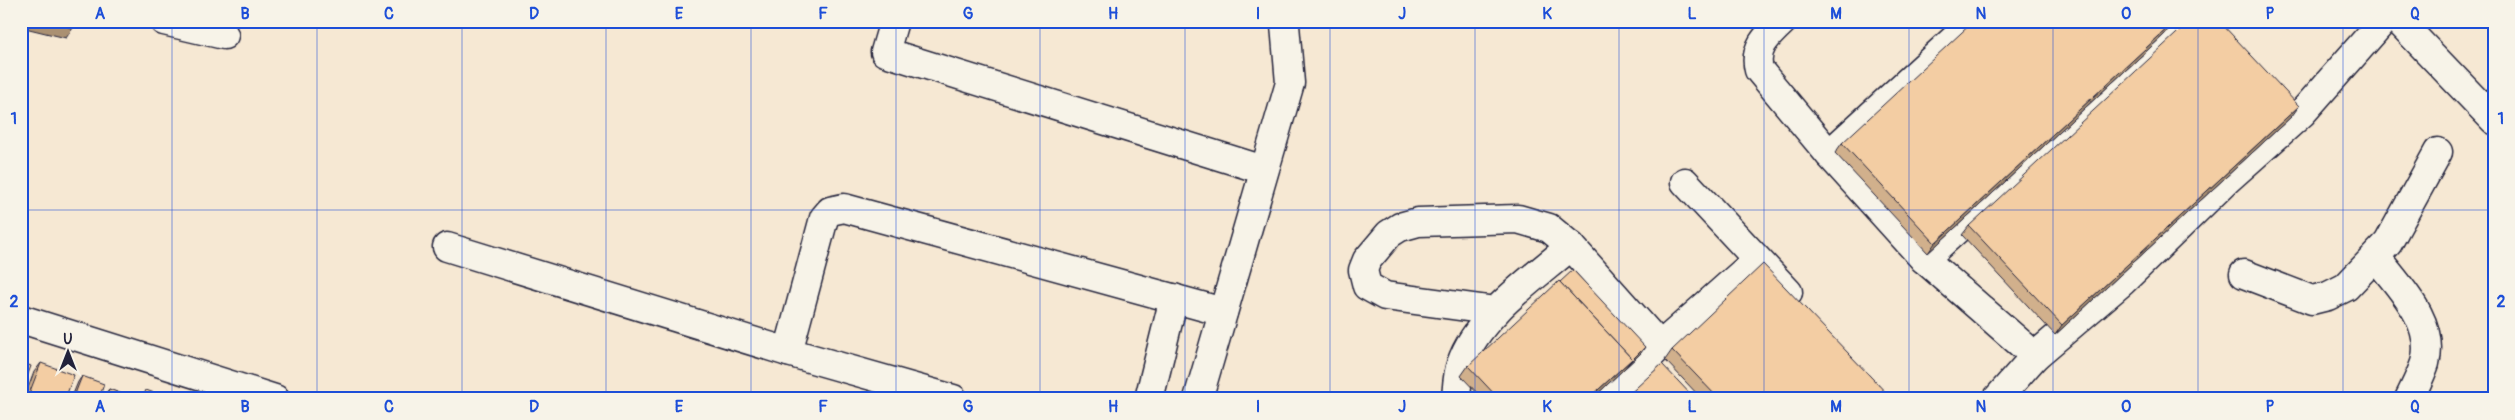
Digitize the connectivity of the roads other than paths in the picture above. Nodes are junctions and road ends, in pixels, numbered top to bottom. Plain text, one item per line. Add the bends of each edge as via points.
1 (164, 21) edge
2 (894, 21) edge
3 (1283, 21) edge
4 (1782, 21) edge
5 (1974, 21) edge
6 (2187, 21) edge
7 (2383, 21) edge
8 (2399, 21) edge
9 (224, 35) dead end
10 (2283, 92) edge
11 (2302, 113) junction
12 (2494, 120) edge
13 (2438, 152) dead end
14 (1829, 154) junction
15 (1264, 170) junction
16 (1684, 182) dead end
17 (1570, 246) junction
18 (447, 247) dead end
19 (2376, 257) junction
20 (1924, 259) junction
21 (1757, 260) junction
22 (2244, 274) dead end
23 (1174, 298) junction
24 (1803, 308) edge
25 (1496, 311) junction
26 (1223, 312) junction
27 (21, 320) edge
28 (1660, 346) junction
29 (788, 352) junction
30 (2035, 356) junction
31 (275, 399) edge
32 (953, 399) edge
33 (1149, 399) edge
34 (1198, 399) edge
35 (1456, 399) edge
36 (1606, 399) edge
37 (1998, 399) edge
38 (2409, 399) edge

1 - 9 street
2 - 15 street via 885,52
3 - 15 street via 1290,84
4 - 14 street via 1764,39 1757,56 1759,70
5 - 14 street
6 - 20 street
7 - 11 street
8 - 12 street
10 - 11 street
11 - 30 street via 2228,179 2123,281
13 - 19 street via 2388,243
14 - 20 street
15 - 26 street
16 - 21 street
17 - 25 street
17 - 25 street via 1549,228 1518,219 1418,222 1389,234 1367,260 1363,270 1367,286 1384,296
17 - 28 street
18 - 29 street
19 - 22 street via 2346,287 2312,300
19 - 38 street via 2418,312 2427,339 2425,362
20 - 30 street
21 - 24 street
21 - 28 street
23 - 26 street
23 - 29 street via 844,208 830,211 824,218
23 - 33 street
25 - 35 street via 1477,332 1461,364
26 - 34 street
27 - 31 street
28 - 36 street
29 - 32 street
30 - 37 street

